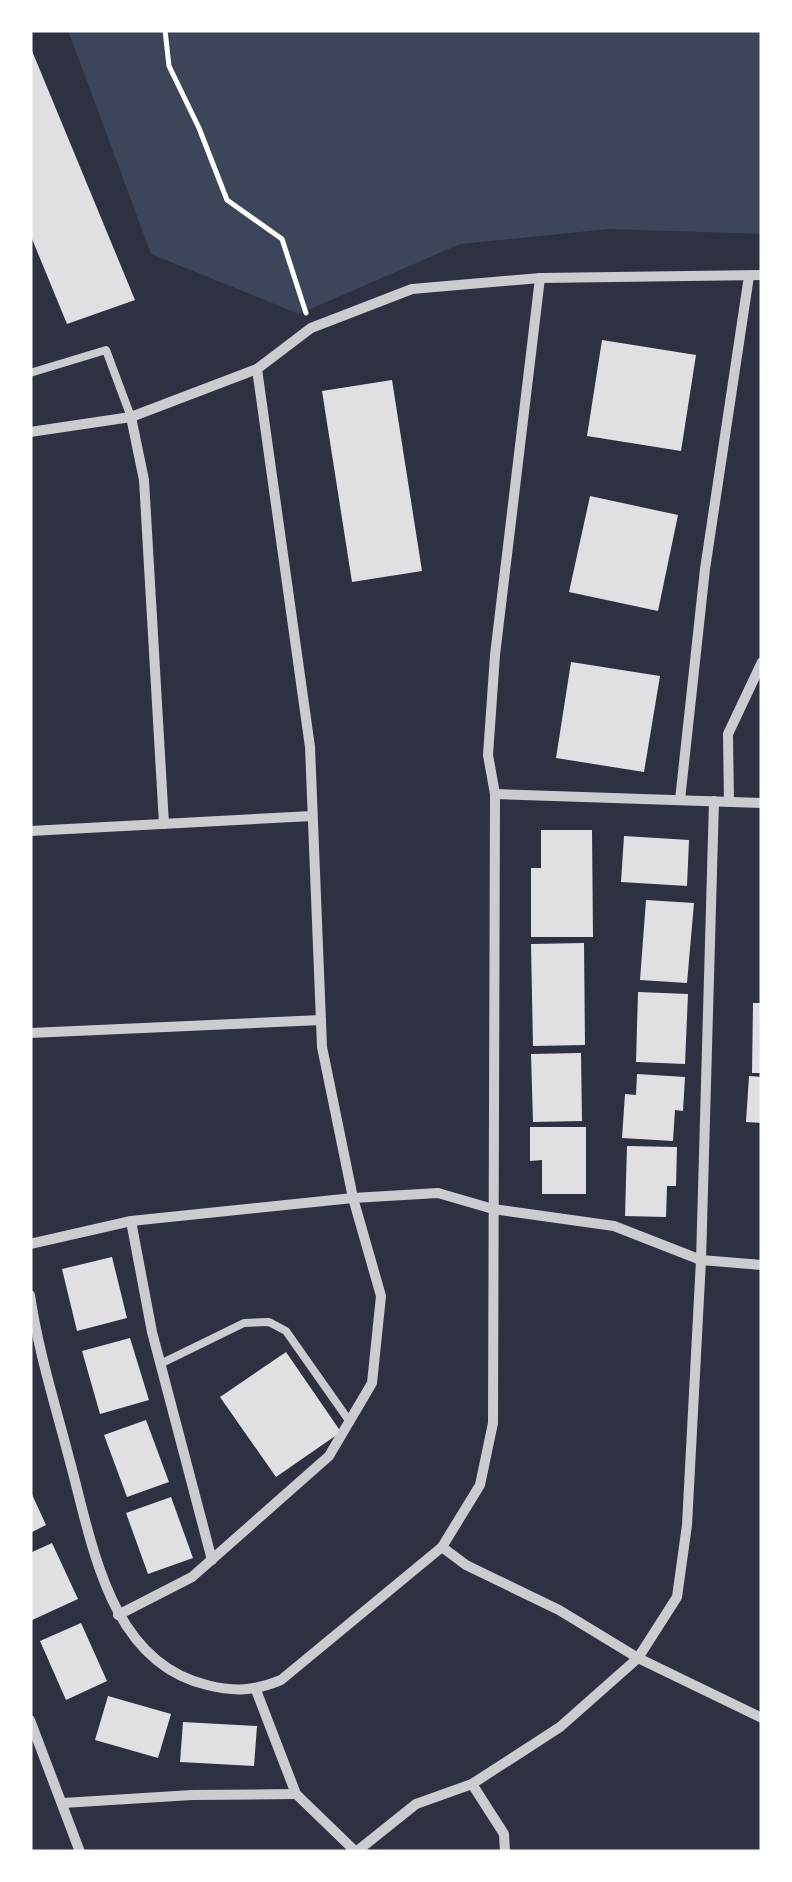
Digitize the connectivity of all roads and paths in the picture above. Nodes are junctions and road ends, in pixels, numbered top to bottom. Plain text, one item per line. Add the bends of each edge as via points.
1 (165, 30) edge
2 (762, 275) edge
3 (749, 276) junction
4 (540, 278) junction
5 (312, 328) junction
6 (257, 369) junction
7 (30, 373) edge
8 (132, 416) junction
9 (30, 432) edge
10 (762, 662) edge
11 (495, 794) junction
12 (680, 800) junction
13 (714, 801) junction
14 (729, 802) junction
15 (762, 803) edge
16 (312, 816) junction
17 (164, 824) junction
18 (30, 831) edge
19 (321, 1020) junction
20 (30, 1033) edge
21 (352, 1198) junction
22 (493, 1209) junction
23 (131, 1221) junction
24 (30, 1244) edge
25 (701, 1260) junction
26 (762, 1265) edge
27 (30, 1295) edge
28 (33, 1337) edge
29 (160, 1364) junction
30 (350, 1422) junction
31 (442, 1546) junction
32 (212, 1560) junction
33 (118, 1615) junction
34 (638, 1658) junction
35 (256, 1690) junction
36 (762, 1718) edge
37 (30, 1720) edge
38 (472, 1784) junction
39 (296, 1794) junction
40 (63, 1803) junction
41 (80, 1852) edge
42 (356, 1852) edge
43 (505, 1852) edge

1 - 5 path via 170,66 227,200 282,239
2 - 3 street
3 - 4 street
3 - 12 street via 705,570
4 - 5 street via 412,289
4 - 11 street via 495,655 488,755
5 - 6 street
6 - 8 street
6 - 16 street via 310,747
7 - 8 lane via 106,350
8 - 9 street
8 - 17 street via 144,480
10 - 14 street via 728,734
11 - 12 street
11 - 22 street
12 - 13 street
13 - 14 street
13 - 25 street
14 - 15 street
16 - 17 street
16 - 19 street
17 - 18 street
19 - 20 street
19 - 21 street
21 - 22 street via 438,1194
21 - 23 street
21 - 30 street via 380,1296 372,1383
22 - 25 street via 614,1226
22 - 31 street via 493,1423 480,1485
23 - 24 street
23 - 29 street
25 - 26 street
25 - 34 street via 677,1597
27 - 28 street
28 - 33 street
29 - 30 lane via 244,1323 269,1322 286,1331
29 - 32 street
30 - 32 street via 329,1456
31 - 34 street via 466,1566 559,1610
31 - 35 street via 281,1680
32 - 33 street
33 - 35 street via 156,1662 193,1682
34 - 36 street
34 - 38 street via 560,1727
35 - 39 street
37 - 40 street
38 - 42 street via 416,1804
38 - 43 street via 504,1834
39 - 40 street
39 - 42 street
40 - 41 street

